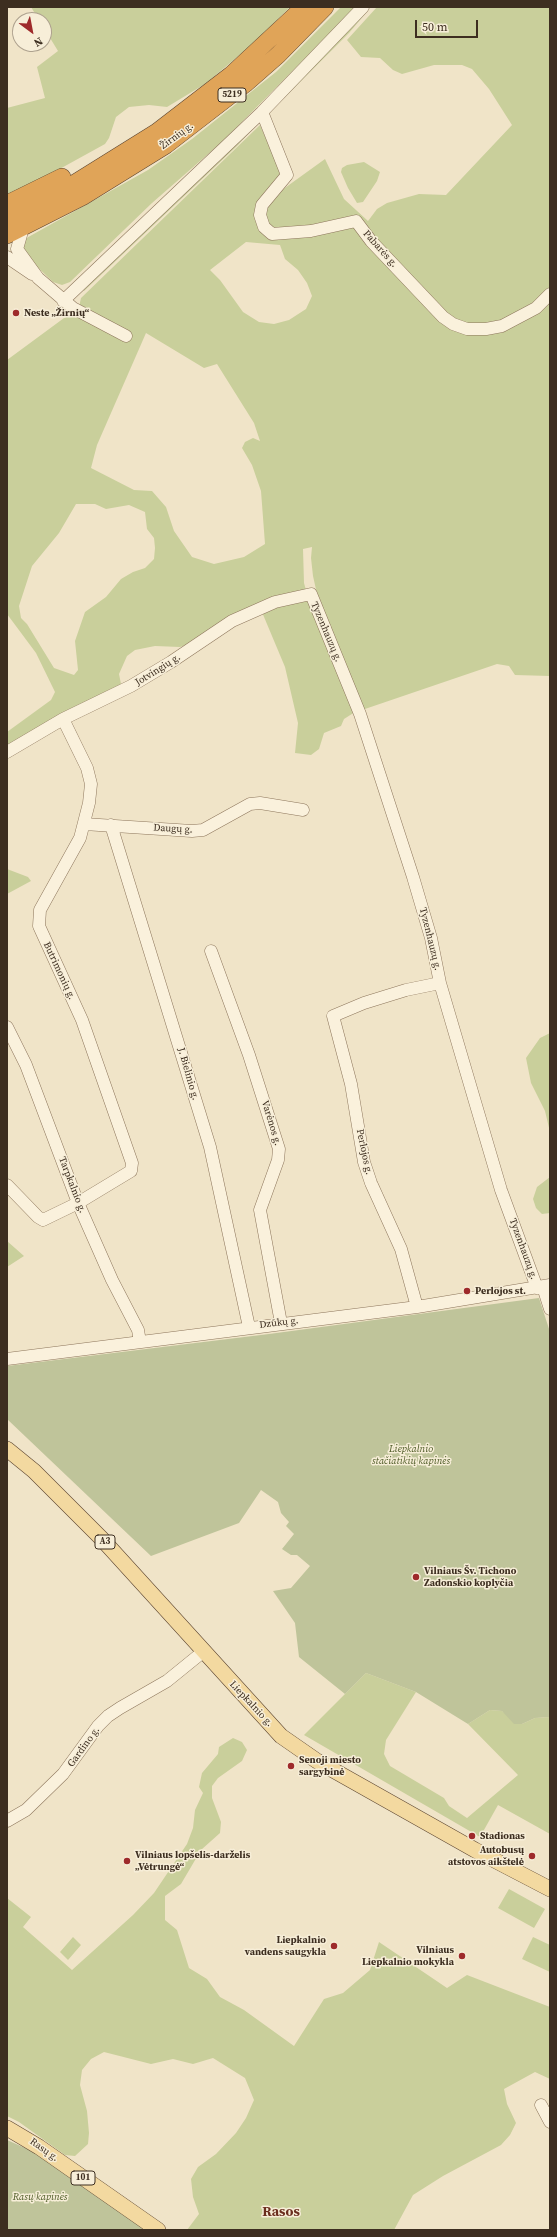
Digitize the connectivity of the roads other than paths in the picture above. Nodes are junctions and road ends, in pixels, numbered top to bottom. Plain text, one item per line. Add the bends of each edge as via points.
1 (304, 7) edge
2 (325, 7) edge
3 (363, 7) edge
4 (197, 103) junction
5 (262, 112) junction
6 (7, 204) edge
7 (7, 218) edge
8 (23, 228) junction
9 (7, 235) edge
10 (7, 257) edge
11 (38, 278) junction
12 (550, 294) edge
13 (63, 301) junction
14 (126, 336) dead end
15 (310, 594) joint
16 (63, 719) junction
17 (7, 752) edge
18 (303, 810) dead end
19 (84, 824) junction
20 (111, 825) junction
21 (211, 951) dead end
22 (440, 983) junction
23 (7, 1027) edge
24 (7, 1185) edge
25 (78, 1202) junction
26 (543, 1287) edge
27 (417, 1307) junction
28 (550, 1309) edge
29 (281, 1323) junction
30 (249, 1327) junction
31 (140, 1342) junction
32 (7, 1359) edge
33 (7, 1449) edge
34 (204, 1652) junction
35 (7, 1821) edge
36 (550, 1889) edge
37 (541, 2105) dead end
38 (550, 2122) edge
39 (7, 2128) edge
40 (158, 2230) edge

1 - 4 highway, Žirnių g. / 5219 via 262,49
2 - 8 highway, Žirnių g. / 5219 via 278,55 209,114 128,170
3 - 5 street
4 - 6 highway, 5219
4 - 7 highway, Žirnių g. / 5219 via 66,188
5 - 12 street, Pabarės g. via 287,176 262,205 260,215 264,227 272,234 311,231 356,221 371,241 443,317 467,329 502,326 536,308
5 - 13 street
8 - 9 highway, Žirnių g. / 5219
8 - 11 street via 17,249
10 - 11 street
11 - 13 street
13 - 14 street
15 - 16 street, Jotvingių g. via 275,602 239,618 131,686
15 - 22 street, Tyzenhauzų g. via 360,714 413,877 431,938
16 - 17 street, Jotvingių g.
16 - 19 street, Butrimonių g. via 87,768 91,784
18 - 20 street, Daugų g. via 260,803 250,804 203,830 192,831
19 - 20 street, Daugų g.
19 - 25 street, Butrimonių g. via 70,857 40,910 39,926 82,1020 132,1163 131,1171
20 - 30 street, J. Bielinio g. via 210,1147
21 - 29 street, Varėnos g. via 249,1055 279,1149 278,1160 260,1210
22 - 26 street, Tyzenhauzų g. via 501,1190
22 - 27 street, Perlojos g. via 406,990 333,1016 351,1084 364,1162 401,1249
23 - 25 street, Tarpkalnio g. via 31,1077
24 - 25 street via 40,1219 46,1219
25 - 31 street, Tarpkalnio g. via 112,1280 138,1330
26 - 27 street, Dzūkų g.
26 - 28 street, Tyzenhauzų g.
27 - 29 street, Dzūkų g.
29 - 30 street, Dzūkų g.
30 - 31 street, Dzūkų g.
31 - 32 street, Dzūkų g.
33 - 34 main road, Liepkalnio g. / A3 via 34,1471 101,1538
34 - 35 street, Gardino g. via 166,1681 108,1716 63,1774 26,1810
34 - 36 main road, Liepkalnio g. / A3 via 263,1718 298,1749 475,1850
37 - 38 street
39 - 40 main road, Rasų g. / 101 via 40,2147

